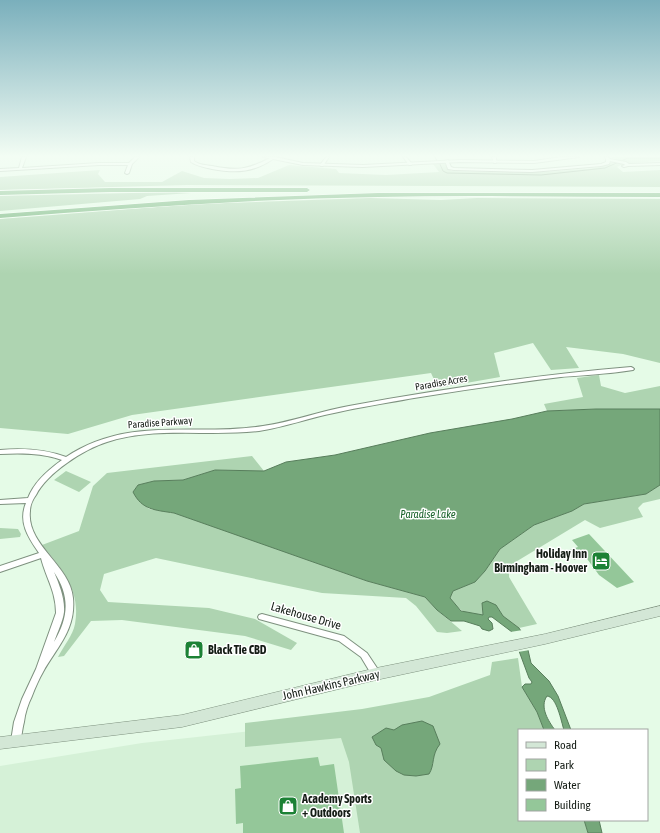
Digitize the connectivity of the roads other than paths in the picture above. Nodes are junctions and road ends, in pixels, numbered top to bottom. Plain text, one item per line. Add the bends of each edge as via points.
1 (393, 196) edge
2 (0, 216) edge
3 (631, 369) dead end
4 (256, 429) joint
5 (0, 452) edge
6 (67, 460) junction
7 (28, 500) junction
8 (0, 502) edge
9 (44, 554) junction
10 (0, 569) edge
11 (660, 611) edge
12 (262, 616) dead end
13 (376, 674) junction
14 (16, 741) junction
15 (0, 743) edge

1 - 2 highway via 152,204
3 - 4 street, Paradise Acres via 568,373 477,385 329,412
4 - 6 street, Paradise Parkway via 128,435 94,444
5 - 6 street via 33,451
6 - 7 street, Paradise Parkway via 46,476
7 - 8 street
7 - 9 street, Paradise Parkway via 26,528
9 - 10 street
9 - 14 street, Paradise Parkway via 57,586 60,604 58,621 26,698
11 - 13 main road, John Hawkins Parkway
12 - 13 street, Lakehouse Drive via 342,638 364,655
13 - 14 main road, John Hawkins Parkway via 182,721
14 - 15 main road, John Hawkins Parkway

